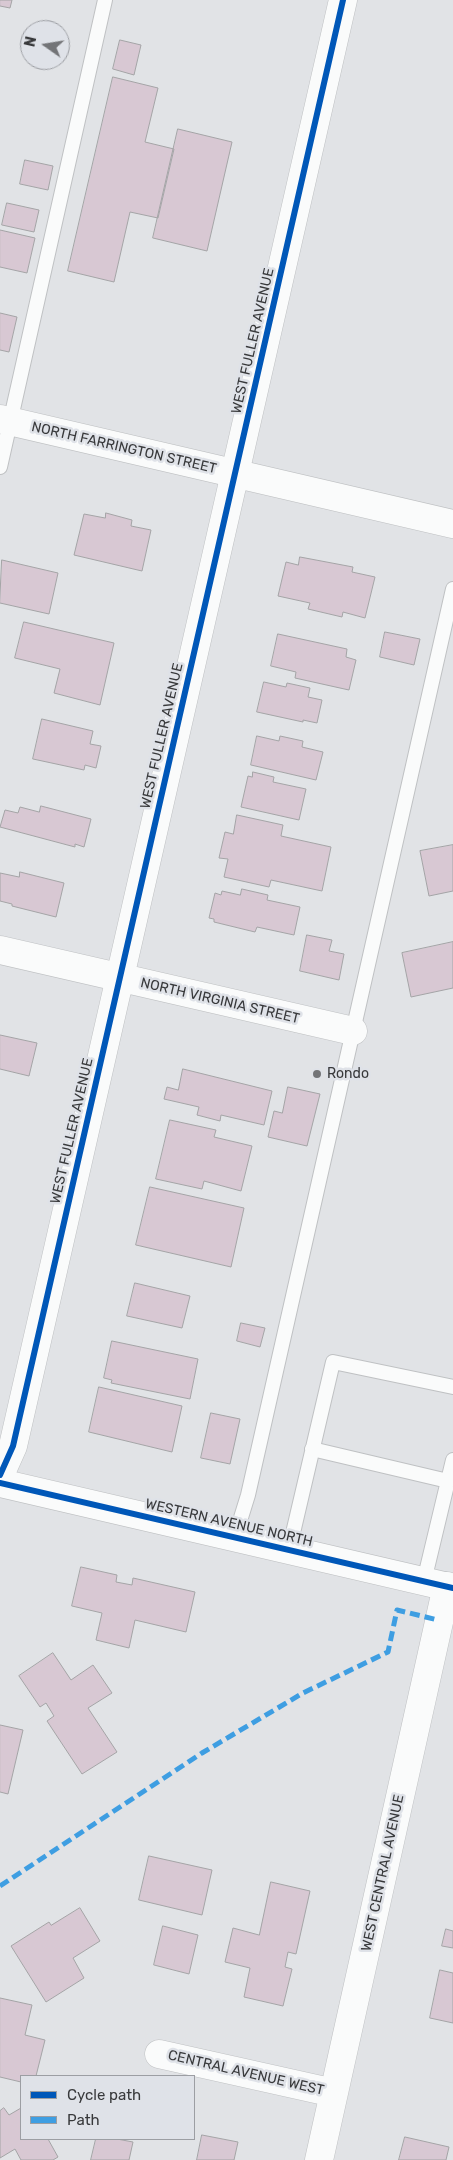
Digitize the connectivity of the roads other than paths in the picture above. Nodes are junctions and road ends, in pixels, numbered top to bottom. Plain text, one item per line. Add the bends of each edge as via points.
1 (105, 0) edge
2 (343, 0) edge
3 (5, 420) edge
4 (0, 467) edge
5 (235, 473) junction
6 (453, 524) edge
7 (453, 589) edge
8 (0, 950) edge
9 (120, 978) junction
10 (352, 1031) junction
11 (453, 1387) edge
12 (312, 1450) junction
13 (453, 1460) edge
14 (0, 1475) edge
15 (448, 1481) junction
16 (0, 1483) edge
17 (235, 1537) junction
18 (289, 1550) junction
19 (441, 1585) edge
20 (159, 2054) dead end
21 (334, 2092) junction
22 (319, 2160) edge

1 - 3 lane
2 - 5 street, WEST FULLER AVENUE
3 - 4 lane
3 - 5 street, NORTH FARRINGTON STREET
5 - 6 street, NORTH FARRINGTON STREET
5 - 9 street, WEST FULLER AVENUE
7 - 10 lane
8 - 9 street, NORTH VIRGINIA STREET
9 - 10 street, NORTH VIRGINIA STREET
9 - 14 street, WEST FULLER AVENUE via 13,1446
10 - 17 lane via 248,1495
11 - 12 lane via 333,1362
12 - 15 lane
12 - 18 lane
13 - 15 lane
15 - 19 lane
16 - 17 street, WESTERN AVENUE NORTH
17 - 18 street, WESTERN AVENUE NORTH
18 - 19 street, WESTERN AVENUE NORTH
19 - 21 street, WEST CENTRAL AVENUE
20 - 21 street, CENTRAL AVENUE WEST
21 - 22 street, WEST CENTRAL AVENUE

